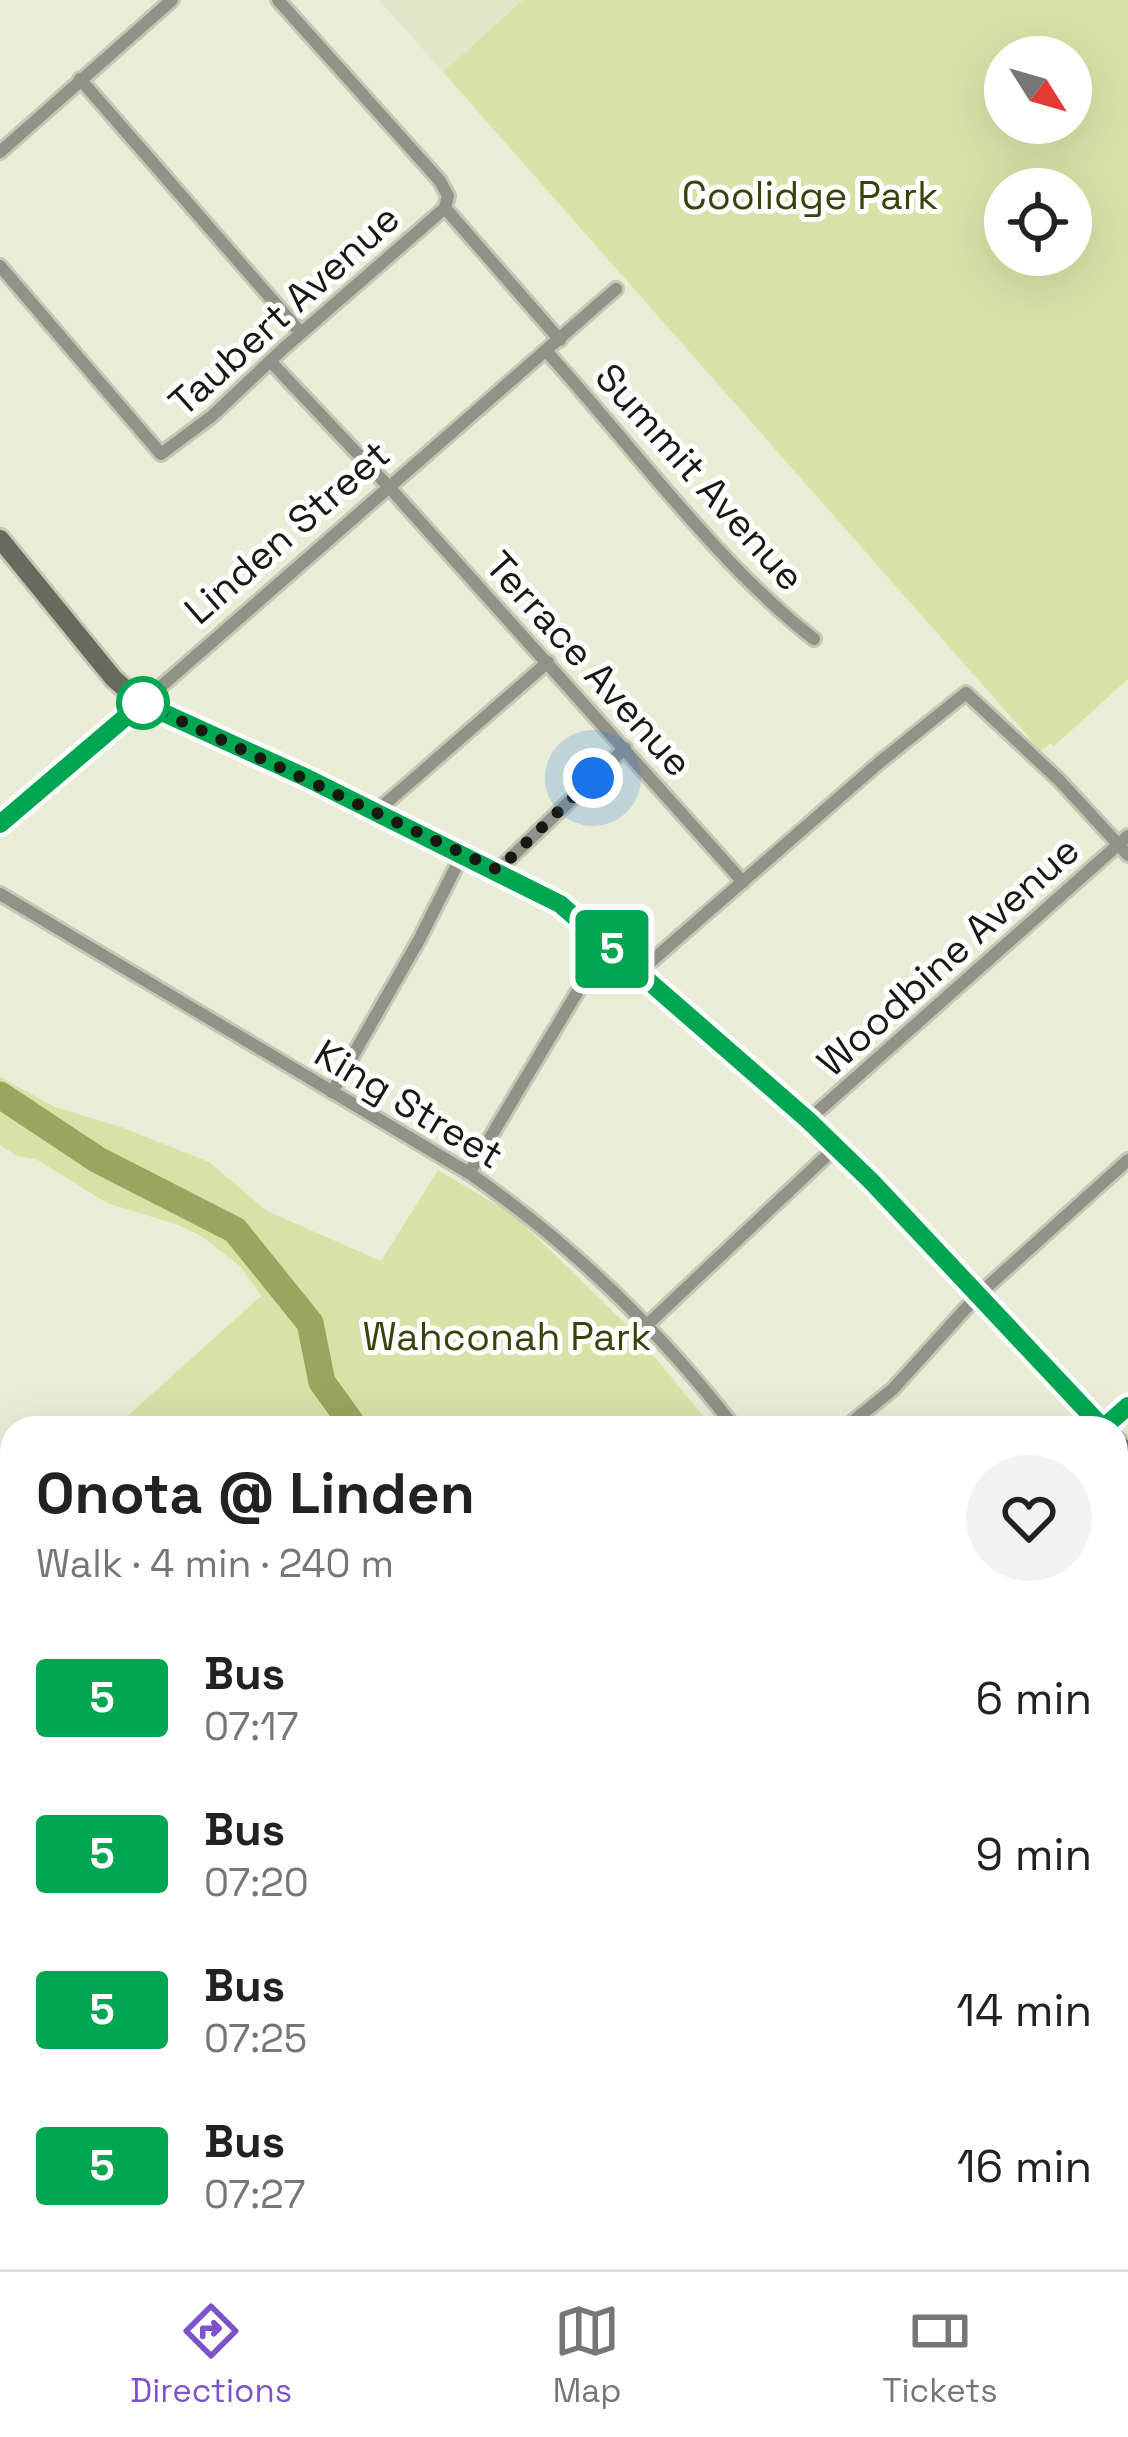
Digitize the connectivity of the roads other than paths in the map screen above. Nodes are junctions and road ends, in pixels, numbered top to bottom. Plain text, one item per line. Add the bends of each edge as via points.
1 (172, 0) edge
2 (278, 0) edge
3 (80, 80) junction
4 (0, 152) edge
5 (445, 208) junction
6 (0, 266) edge
7 (616, 290) dead end
8 (301, 333) junction
9 (560, 340) junction
10 (546, 351) junction
11 (270, 361) junction
12 (389, 487) junction
13 (0, 539) edge
14 (814, 639) dead end
15 (548, 662) junction
16 (142, 703) junction
17 (625, 748) junction
18 (376, 811) junction
19 (0, 824) edge
20 (1125, 845) edge
21 (464, 853) junction
22 (498, 870) junction
23 (743, 882) junction
24 (0, 894) edge
25 (606, 944) junction
26 (639, 972) junction
27 (332, 1092) junction
28 (808, 1120) junction
29 (836, 1147) junction
30 (1128, 1160) edge
31 (469, 1173) junction
32 (977, 1296) junction
33 (648, 1324) junction
34 (726, 1416) edge
35 (860, 1416) edge
36 (1092, 1416) edge

1 - 3 street
2 - 5 street via 440,181
3 - 4 street
3 - 8 street
5 - 8 street, Taubert Avenue
5 - 9 street
6 - 11 street, Taubert Avenue via 161,454
7 - 9 street, Linden Street
8 - 11 street, Taubert Avenue
9 - 10 street, Linden Street
10 - 12 street, Linden Street
10 - 14 street, Summit Avenue via 721,550
11 - 12 street, Terrace Avenue
12 - 15 street, Terrace Avenue
12 - 16 street, Linden Street
13 - 16 street
15 - 17 street, Terrace Avenue
15 - 18 street
16 - 18 street
16 - 19 street, Linden Street
17 - 22 street
17 - 23 street, Terrace Avenue
18 - 21 street
20 - 23 street via 966,693
20 - 28 street, Woodbine Avenue
21 - 22 street
21 - 27 street
22 - 25 street via 560,904
23 - 26 street
24 - 27 street, King Street
25 - 26 street
25 - 31 street
26 - 28 street
27 - 31 street, King Street
28 - 29 street
29 - 32 street
29 - 33 street
30 - 32 street
31 - 33 street, King Street via 534,1218
32 - 35 street
32 - 36 street
33 - 34 street, King Street

